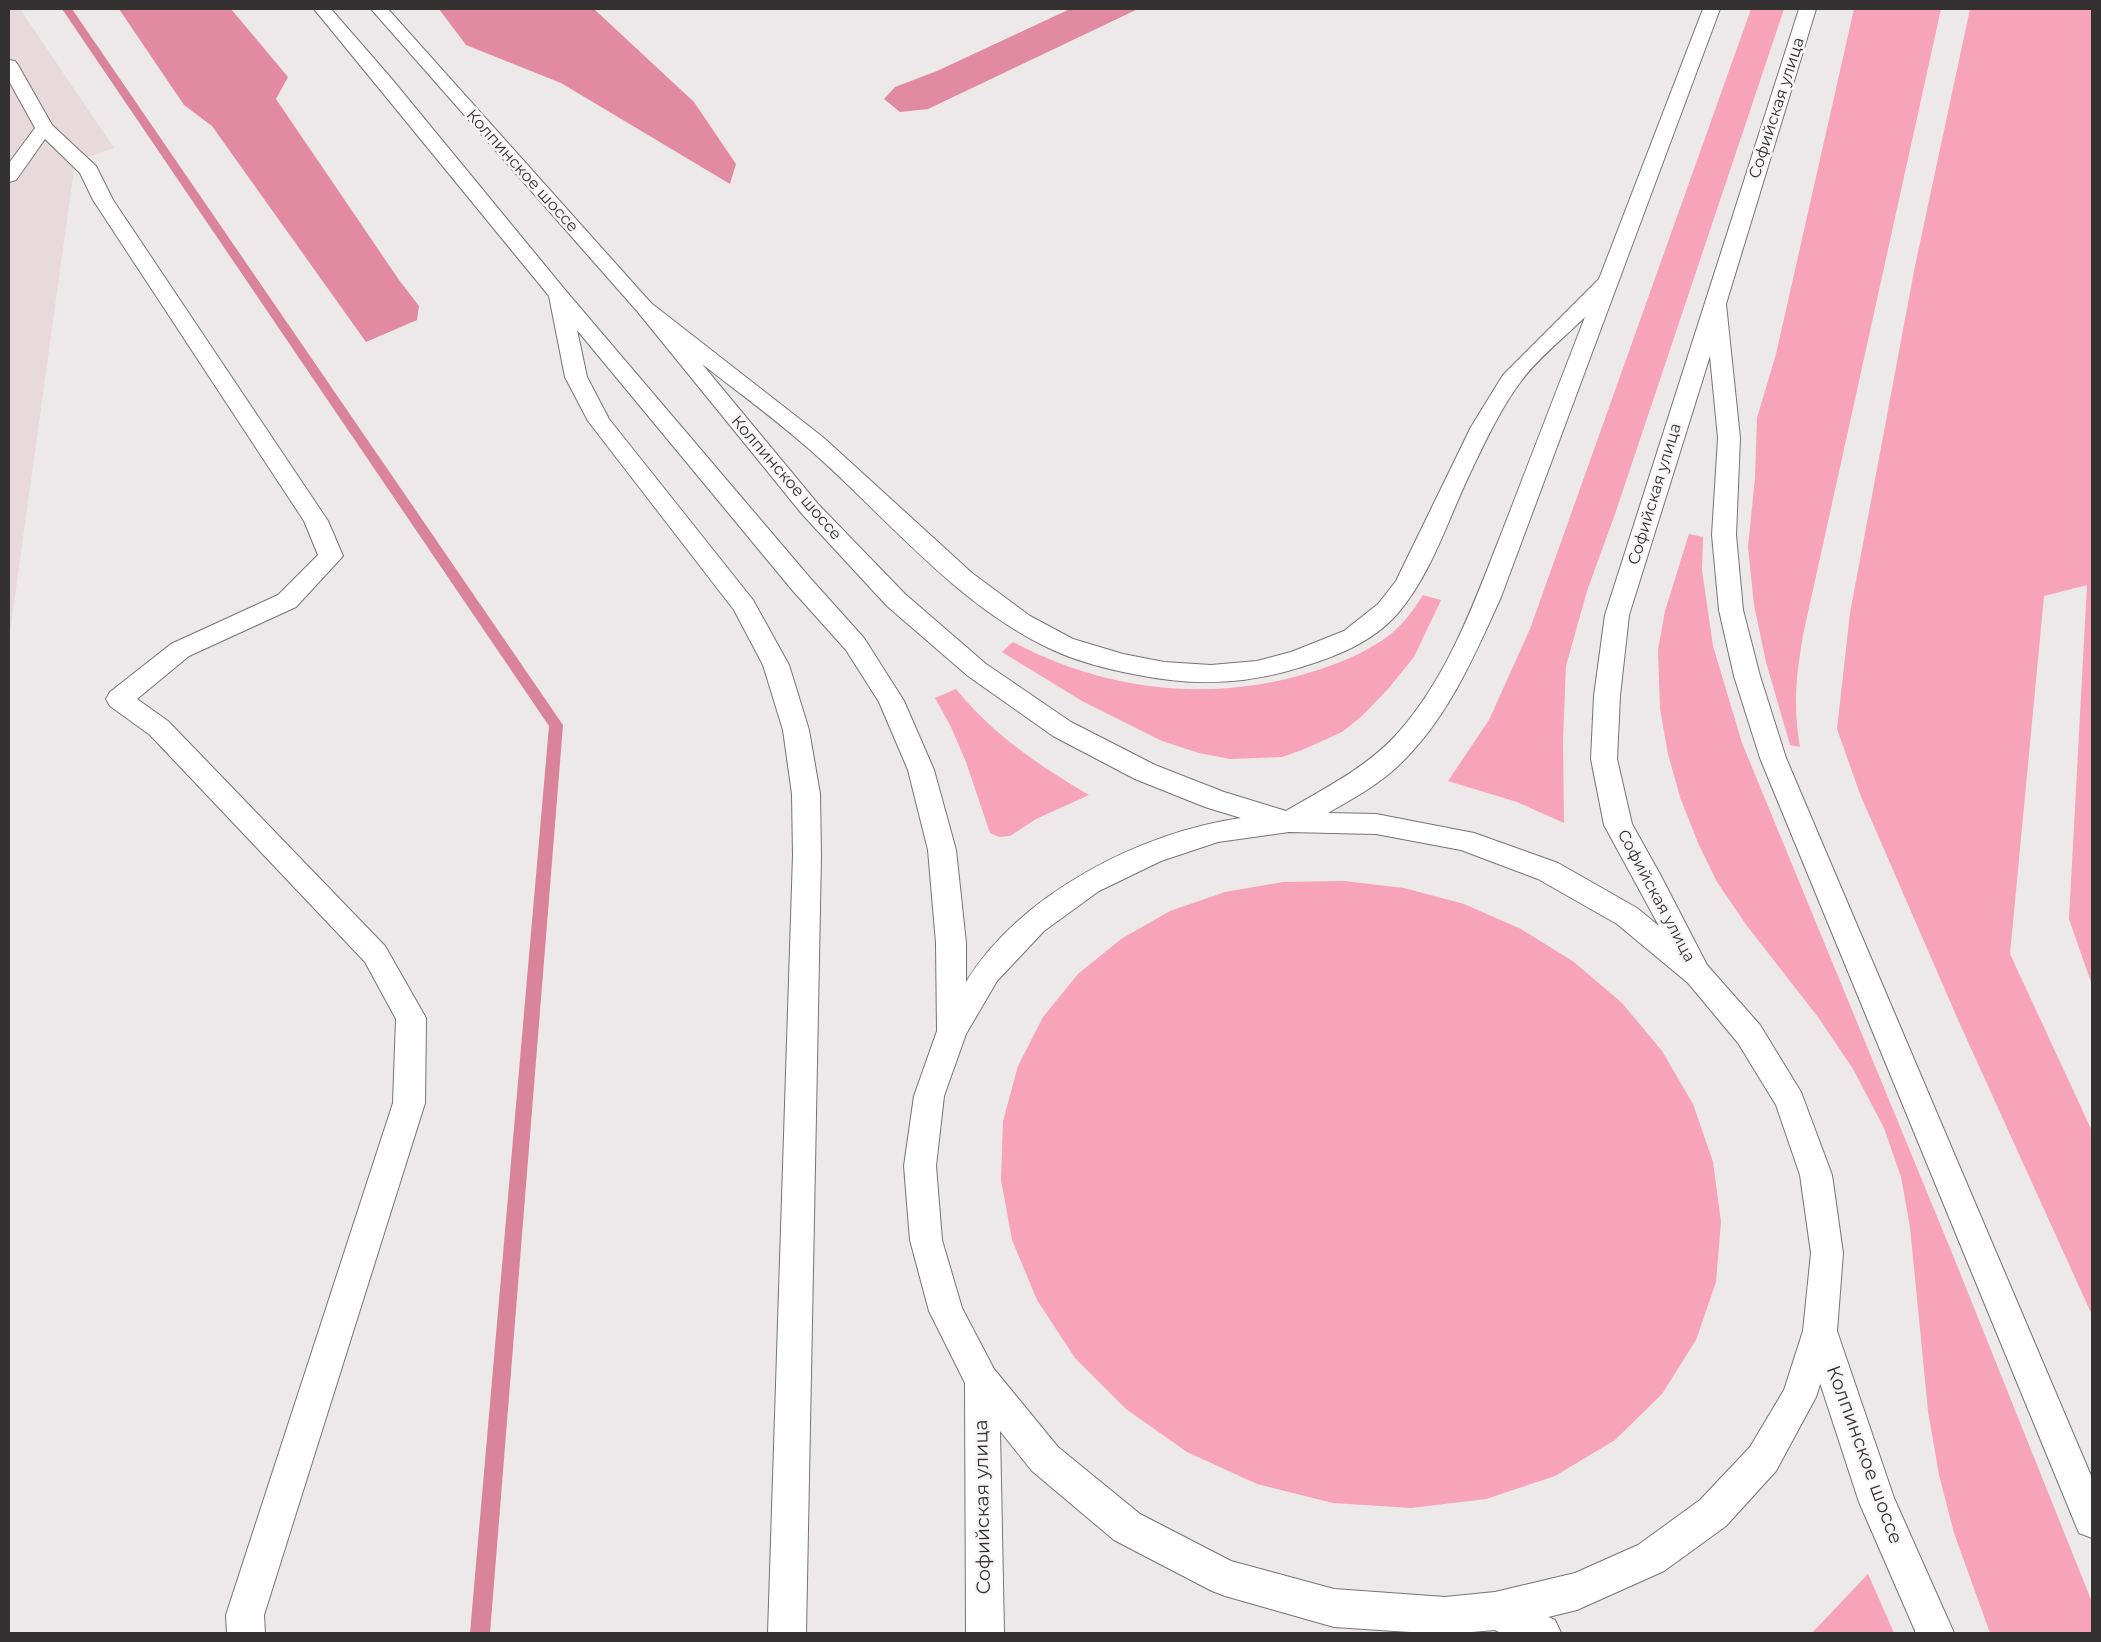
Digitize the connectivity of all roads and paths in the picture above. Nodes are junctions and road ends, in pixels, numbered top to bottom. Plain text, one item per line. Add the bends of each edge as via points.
1 (322, 9) edge
2 (379, 9) edge
3 (1712, 9) edge
4 (1808, 9) edge
5 (9, 65) edge
6 (44, 128) junction
7 (9, 176) edge
8 (1609, 281) junction
9 (559, 296) junction
10 (1715, 304) junction
11 (644, 307) junction
12 (1289, 822) junction
13 (1698, 974) junction
14 (952, 1031) junction
15 (1820, 1331) junction
16 (982, 1381) junction
17 (2092, 1520) edge
18 (1495, 1611) junction
19 (1437, 1624) edge
20 (246, 1633) edge
21 (787, 1633) edge
22 (985, 1633) edge
23 (1542, 1633) edge
24 (1935, 1633) edge

1 - 9 main road, Колпинское шоссе
2 - 11 main road, Колпинское шоссе
3 - 8 main road
4 - 10 main road, Софийская улица
5 - 6 main road
6 - 7 main road
6 - 20 main road via 89,170 103,200 316,521 331,556 287,601 180,650 120,699 159,728 375,954 411,1018 409,1103 246,1615
8 - 11 main road via 1514,375 1478,435 1407,584 1387,610 1353,637 1298,659 1257,670 1211,674 1164,671 1122,663 1064,646 1021,622 963,579 816,444
8 - 12 main road via 1489,597 1437,702 1405,743 1366,777
9 - 14 main road, Колпинское шоссе via 854,644 891,701 921,770 942,850 951,943
9 - 21 main road via 576,377 599,421 744,606 776,665 796,730 806,794 807,855
10 - 13 main road, Софийская улица via 1618,615 1607,696 1604,759 1618,825
10 - 17 main road via 1729,438 1724,535 1731,610 1746,676 1773,758
11 - 12 main road, Колпинское шоссе via 810,509 896,600 977,670 1062,728 1145,772 1215,800
12 - 13 main road, Колпинское шоссе via 1376,824 1454,838 1548,871 1627,916
12 - 14 main road, Колпинское шоссе via 1218,832 1151,853 1088,883 1034,923 987,973
13 - 15 main road, Колпинское шоссе via 1749,1034 1790,1102 1816,1175 1827,1253
14 - 16 main road, Колпинское шоссе via 929,1096 920,1166 926,1240 946,1311
15 - 18 main road, Колпинское шоссе via 1799,1397 1763,1458 1713,1513 1651,1558 1577,1592
15 - 24 main road, Колпинское шоссе via 1877,1502
16 - 19 main road, Колпинское шоссе via 1045,1459 1127,1527 1226,1578 1334,1608
16 - 22 main road, Софийская улица
18 - 19 main road, Колпинское шоссе
18 - 23 main road

